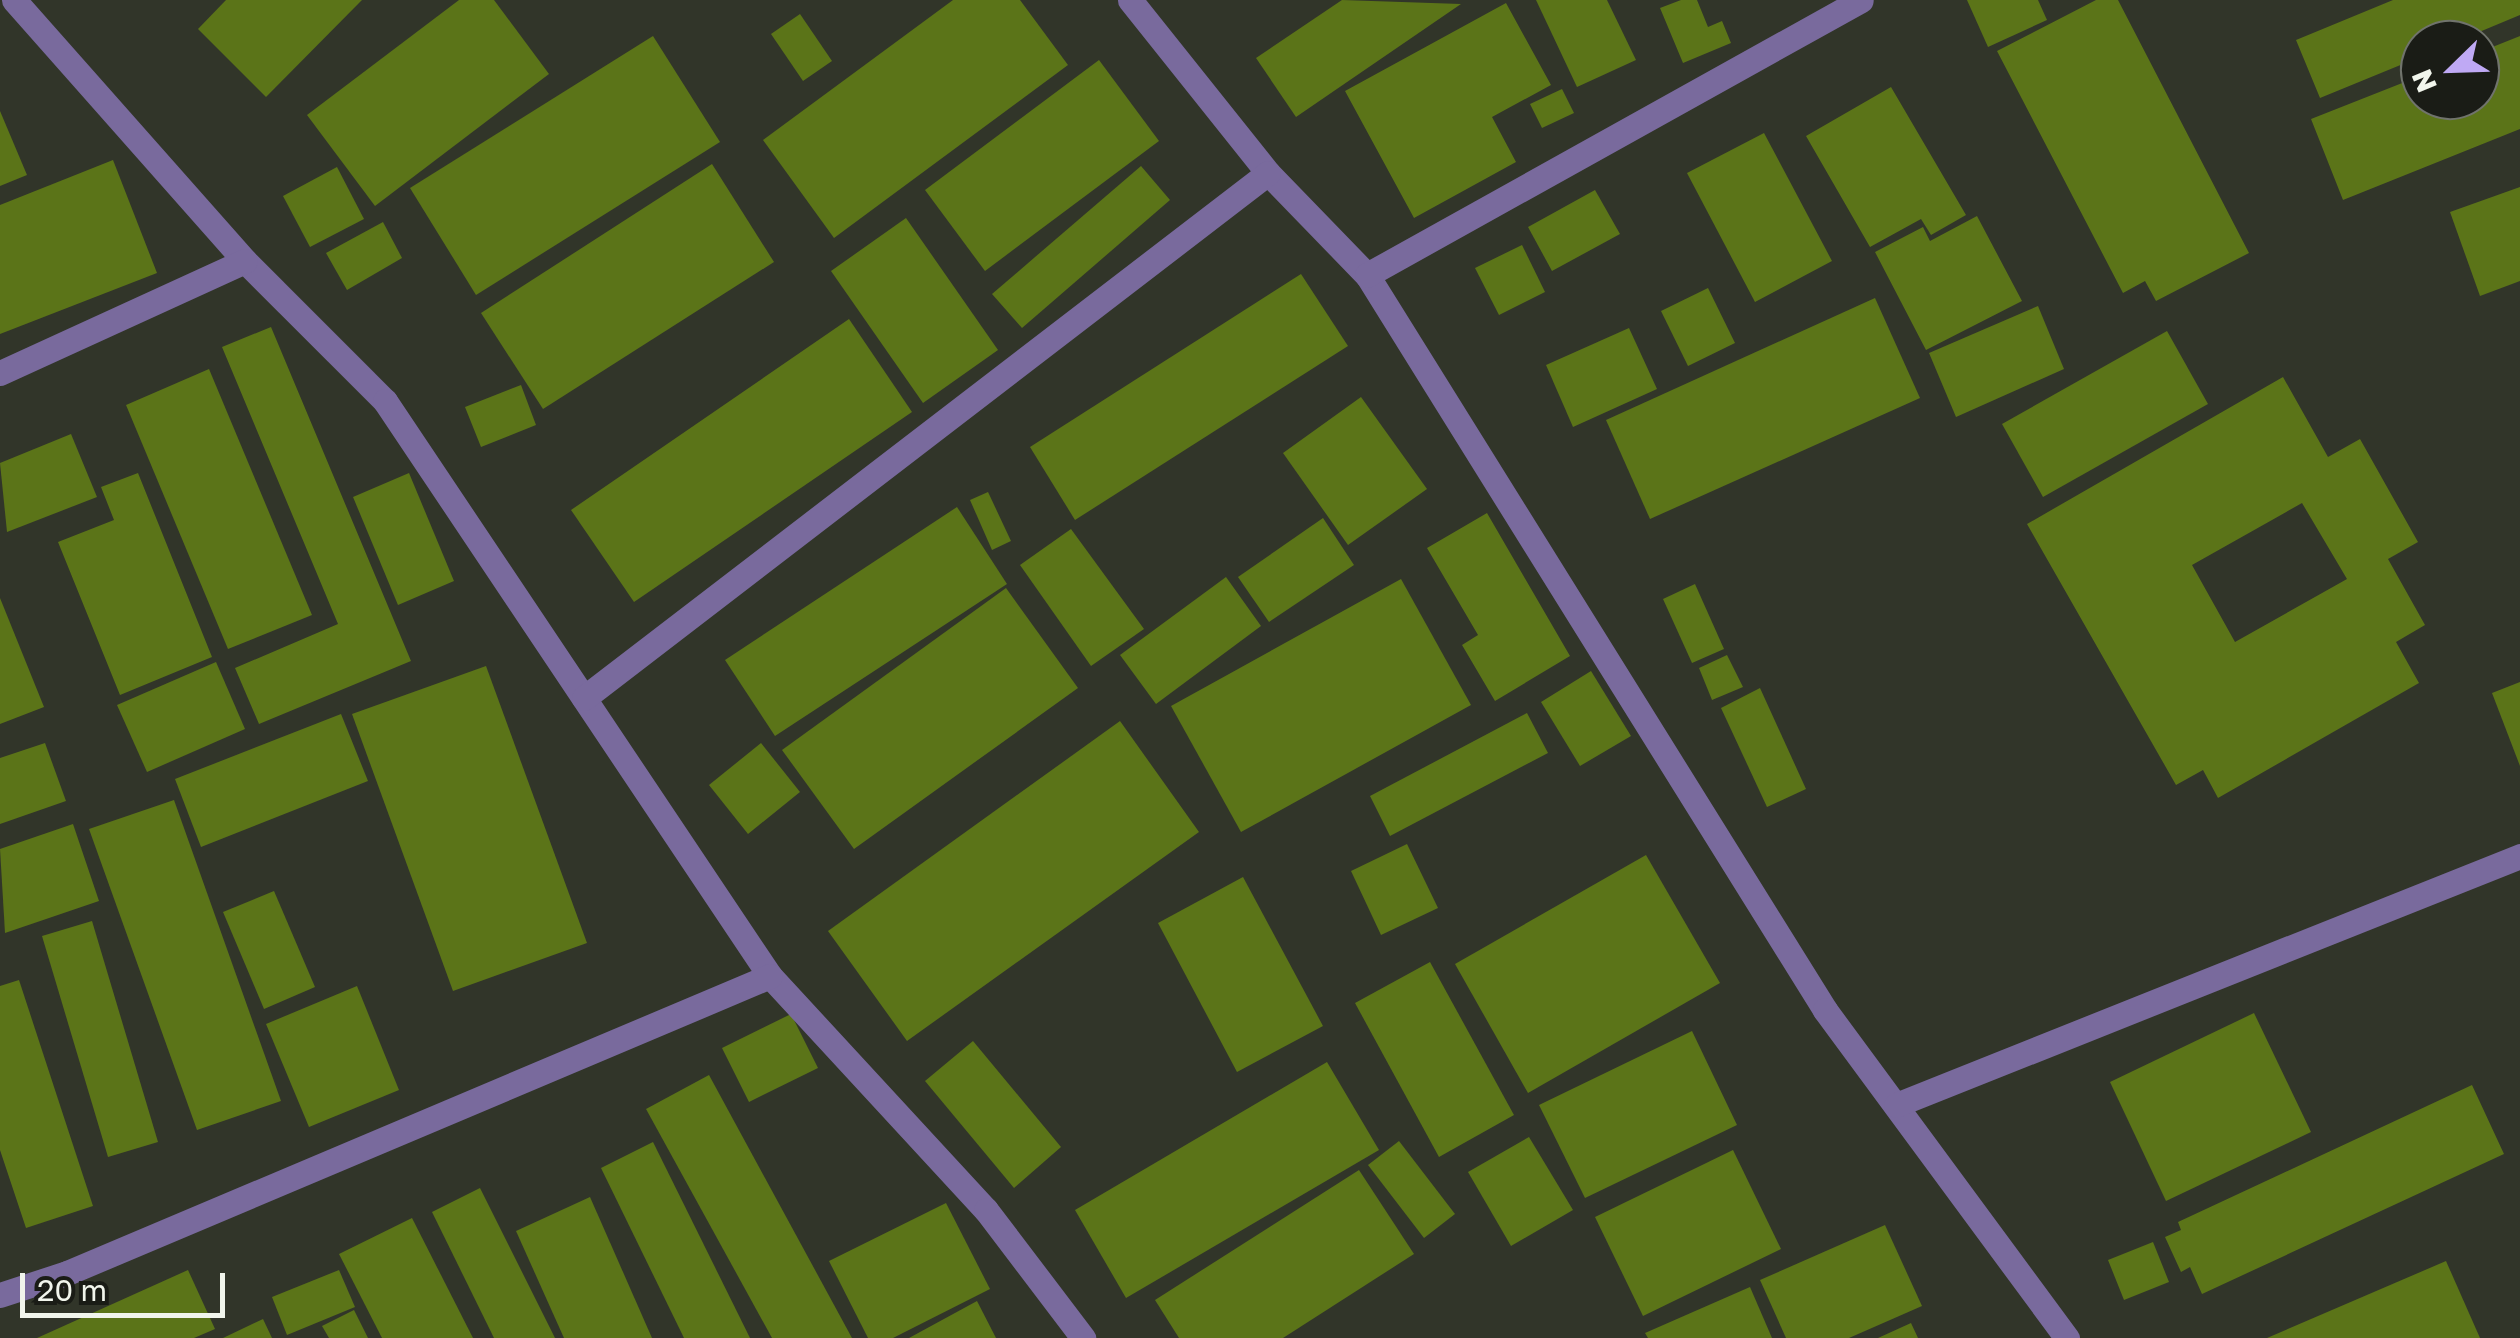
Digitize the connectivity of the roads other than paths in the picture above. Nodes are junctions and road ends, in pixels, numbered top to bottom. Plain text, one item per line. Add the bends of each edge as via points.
1 (14, 0) edge
2 (1130, 0) edge
3 (1860, 0) edge
4 (1268, 173) junction
5 (245, 261) junction
6 (1367, 275) junction
7 (0, 374) edge
8 (584, 698) junction
9 (2520, 856) edge
10 (770, 976) junction
11 (1896, 1105) junction
12 (0, 1295) edge
13 (1083, 1338) edge
14 (2067, 1338) edge

1 - 5 street
2 - 4 street
3 - 6 street
4 - 6 street
4 - 8 street
5 - 7 street
5 - 8 street via 385,401
6 - 11 street via 1824,1010
8 - 10 street
9 - 11 street
10 - 12 street via 68,1274
10 - 13 street via 986,1210
11 - 14 street

